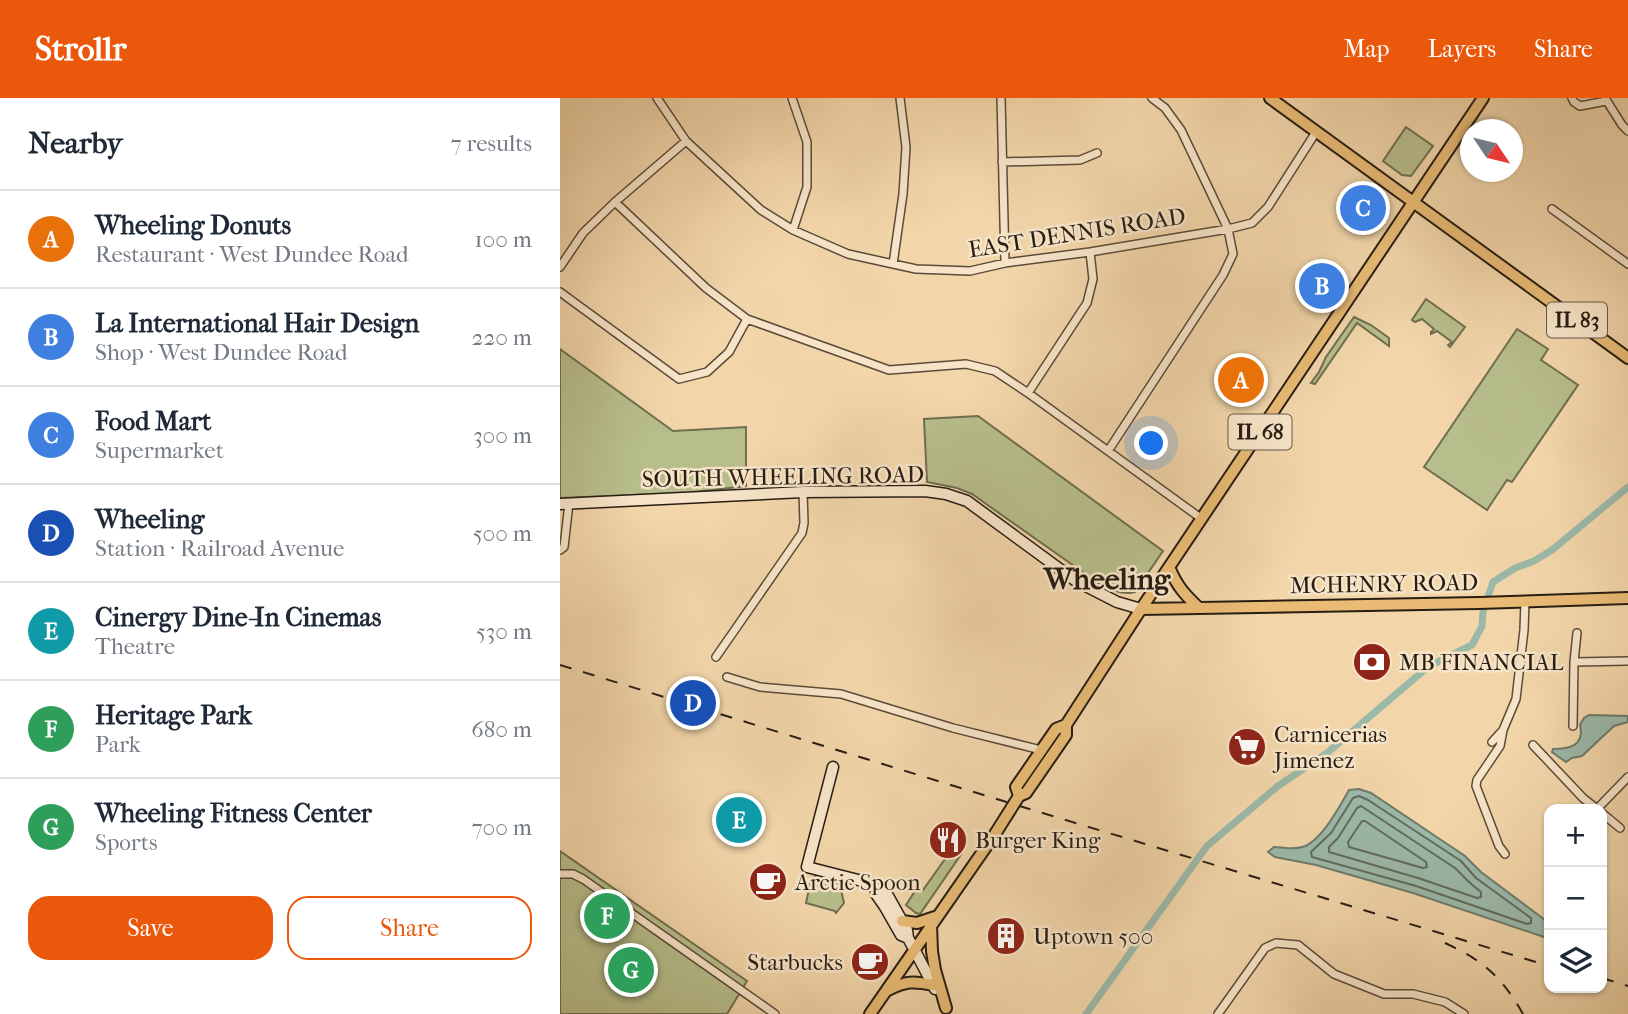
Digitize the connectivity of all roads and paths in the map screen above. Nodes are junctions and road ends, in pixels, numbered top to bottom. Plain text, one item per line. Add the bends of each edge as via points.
1 (657, 98) edge
2 (792, 98) edge
3 (900, 98) edge
4 (1001, 98) edge
5 (1152, 98) edge
6 (1270, 98) edge
7 (1483, 98) edge
8 (1572, 98) edge
9 (1606, 99) edge
10 (1628, 131) edge
11 (1316, 132) junction
12 (686, 141) junction
13 (1097, 153) dead end
14 (1002, 162) junction
15 (615, 202) junction
16 (1414, 202) junction
17 (1552, 209) dead end
18 (1228, 229) junction
19 (793, 230) junction
20 (1090, 252) junction
21 (1004, 263) junction
22 (893, 264) junction
23 (1628, 264) edge
24 (560, 267) edge
25 (560, 292) edge
26 (747, 319) junction
27 (1628, 358) edge
28 (1028, 393) junction
29 (1108, 451) junction
30 (803, 492) junction
31 (565, 503) edge
32 (1202, 519) junction
33 (560, 550) edge
34 (1169, 567) junction
35 (1628, 598) edge
36 (1525, 601) junction
37 (1199, 608) junction
38 (1141, 609) junction
39 (1577, 633) dead end
40 (716, 657) dead end
41 (1628, 661) edge
42 (1574, 662) junction
43 (727, 677) dead end
44 (1066, 725) junction
45 (1573, 726) dead end
46 (1503, 730) junction
47 (1492, 742) dead end
48 (1533, 746) dead end
49 (1041, 750) junction
50 (832, 767) dead end
51 (1628, 777) edge
52 (1019, 796) junction
53 (1591, 804) edge
54 (1602, 804) edge
55 (1607, 817) edge
56 (1620, 828) dead end
57 (1505, 854) dead end
58 (560, 874) edge
59 (876, 889) junction
60 (934, 920) junction
61 (902, 921) junction
62 (908, 938) junction
63 (914, 949) junction
64 (933, 985) junction
65 (886, 992) junction
66 (948, 1011) edge
67 (775, 1014) edge
68 (870, 1014) edge
69 (1218, 1014) edge
70 (1464, 1014) edge

1 - 12 street, EAST DENNIS ROAD
2 - 19 street via 807,142 807,187
3 - 22 street via 906,147
4 - 14 street
5 - 18 street via 1181,130
6 - 11 main road, IL 83
7 - 16 main road, IL 68
8 - 9 street via 1580,106
9 - 10 street
11 - 16 main road, IL 83
11 - 18 street, EAST DENNIS ROAD via 1268,207 1252,223
12 - 15 street
12 - 19 street, EAST DENNIS ROAD via 761,210
13 - 14 street via 1080,160
14 - 21 street
15 - 24 street via 583,233
15 - 26 street via 706,288
16 - 27 main road, IL 83
16 - 32 main road, IL 68
17 - 23 street
18 - 20 street, EAST DENNIS ROAD
18 - 29 street via 1233,254 1223,275
19 - 22 street, EAST DENNIS ROAD via 848,254
20 - 21 street, EAST DENNIS ROAD
20 - 28 street via 1093,279 1087,303
21 - 22 street, EAST DENNIS ROAD via 970,271
25 - 26 street via 679,379 707,372 729,352
26 - 28 street via 889,370 965,364 995,371
28 - 29 street
29 - 32 street
30 - 31 main road, SOUTH WHEELING ROAD
30 - 38 main road, SOUTH WHEELING ROAD via 925,491 967,501 1076,581
30 - 40 street via 802,533
31 - 33 street via 564,547
32 - 34 main road, IL 68
34 - 37 main road via 1182,592
34 - 38 main road, IL 68
35 - 36 main road, MCHENRY ROAD
36 - 37 main road, MCHENRY ROAD
36 - 46 street via 1516,699
37 - 38 main road, MCHENRY ROAD
38 - 44 main road, IL 68
39 - 42 street
41 - 42 street
42 - 45 street
43 - 49 street via 760,687 841,694
44 - 49 main road, IL 68 via 1056,729
44 - 52 main road, IL 68 via 1066,735 1026,793
46 - 47 street
46 - 57 street via 1500,746 1476,786
48 - 53 street
49 - 52 main road, IL 68 via 1016,787
50 - 59 main road via 807,867 866,882
51 - 54 street
52 - 60 main road, IL 68
55 - 56 street
58 - 67 street via 583,879
59 - 61 main road via 888,896
59 - 62 main road via 901,935
60 - 61 main road
60 - 63 main road, IL 68
60 - 66 main road via 932,951
61 - 62 main road
62 - 63 main road
63 - 64 main road
63 - 65 main road, IL 68
64 - 65 main road via 904,982
64 - 66 main road
65 - 68 main road, IL 68
69 - 70 street via 1265,948 1276,943 1298,945 1334,974 1384,994 1413,994 1446,1002

